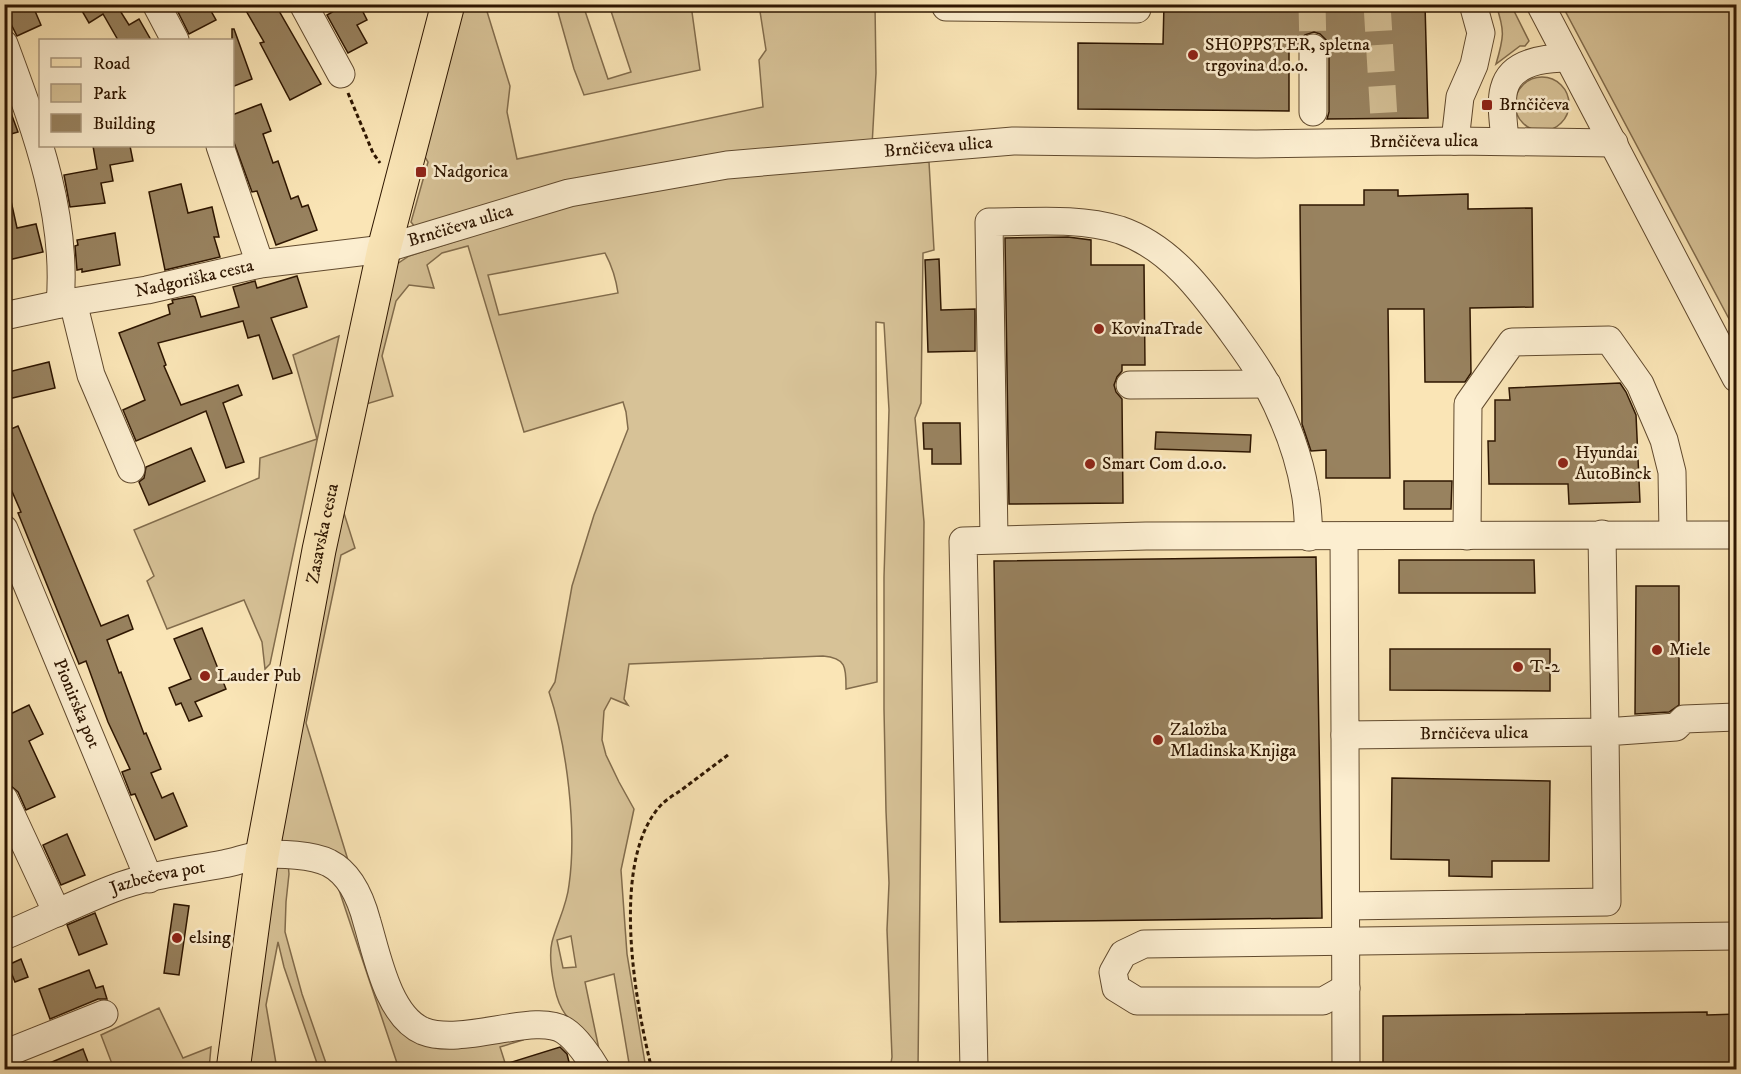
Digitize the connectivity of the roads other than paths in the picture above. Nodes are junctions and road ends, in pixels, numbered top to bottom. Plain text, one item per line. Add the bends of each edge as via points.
1 (156, 4) edge
2 (303, 4) edge
3 (448, 4) edge
4 (946, 4) edge
5 (1137, 4) edge
6 (1473, 4) edge
7 (1540, 4) edge
8 (174, 39) edge
9 (4, 44) edge
10 (1313, 48) tunnel mouth
11 (1568, 57) junction
12 (340, 74) road end
13 (1313, 112) dead end
14 (1455, 141) junction
15 (1505, 141) junction
16 (1614, 142) junction
17 (39, 145) edge
18 (40, 147) edge
19 (220, 147) edge
20 (384, 249) junction
21 (260, 264) junction
22 (66, 303) junction
23 (4, 316) edge
24 (1737, 378) edge
25 (1267, 384) junction
26 (1130, 385) dead end
27 (131, 469) dead end
28 (4, 529) edge
29 (1602, 534) junction
30 (1673, 534) junction
31 (1737, 535) edge
32 (1344, 536) junction
33 (1467, 536) junction
34 (1309, 537) junction
35 (994, 539) junction
36 (1737, 717) edge
37 (1605, 732) junction
38 (1345, 735) junction
39 (4, 799) edge
40 (262, 855) junction
41 (148, 879) junction
42 (1346, 906) junction
43 (57, 913) junction
44 (4, 936) edge
45 (1737, 936) edge
46 (1346, 941) junction
47 (1346, 988) junction
48 (104, 1014) dead end
49 (4, 1054) edge
50 (233, 1070) edge
51 (597, 1070) edge
52 (974, 1070) edge
53 (1346, 1070) edge

1 - 8 street
2 - 12 street
3 - 20 main road, Zasavska cesta
4 - 5 street via 1137,9
6 - 14 street via 1481,33 1474,65 1460,97
7 - 11 street
9 - 17 street
10 - 13 street
11 - 15 street, Brnčičeva ulica via 1535,61 1512,75 1503,89
11 - 16 street
14 - 15 street, Brnčičeva ulica
14 - 20 street, Brnčičeva ulica via 1384,131 1256,144 1013,141 727,165 569,193
15 - 16 street, Brnčičeva ulica
16 - 24 street
18 - 22 street via 60,241
19 - 21 street
20 - 21 street, Nadgoriška cesta
20 - 40 main road, Zasavska cesta via 319,550
21 - 22 street, Nadgoriška cesta via 147,290
22 - 23 street, Nadgoriška cesta
22 - 27 street
25 - 26 street
25 - 34 street via 1296,455 1305,492
25 - 35 street via 1218,312 1185,272 1152,244 1119,230 1075,222 989,222
28 - 41 street, Pionirska pot
29 - 30 street
29 - 33 street
29 - 37 street
30 - 31 street
30 - 33 street via 1672,472 1664,440 1640,384 1609,340 1512,342 1468,404
32 - 33 street
32 - 34 street
32 - 38 street
34 - 35 street
35 - 52 street via 963,541
36 - 37 street, Brnčičeva ulica via 1684,719 1676,727
37 - 38 street, Brnčičeva ulica
37 - 42 street via 1607,902
38 - 42 street
39 - 43 street
40 - 41 street, Jazbečeva pot
40 - 50 main road, Zasavska cesta
40 - 51 street, Jazbečeva pot via 307,856 328,862 344,873 366,919 392,998 401,1013 422,1031 449,1037 548,1024 566,1031
41 - 43 street, Jazbečeva pot via 114,888
42 - 46 street
43 - 44 street, Jazbečeva pot
45 - 46 street
46 - 47 street
46 - 47 street via 1144,944 1123,954 1113,972 1116,988 1137,1001 1323,1001
47 - 53 street
48 - 49 street

